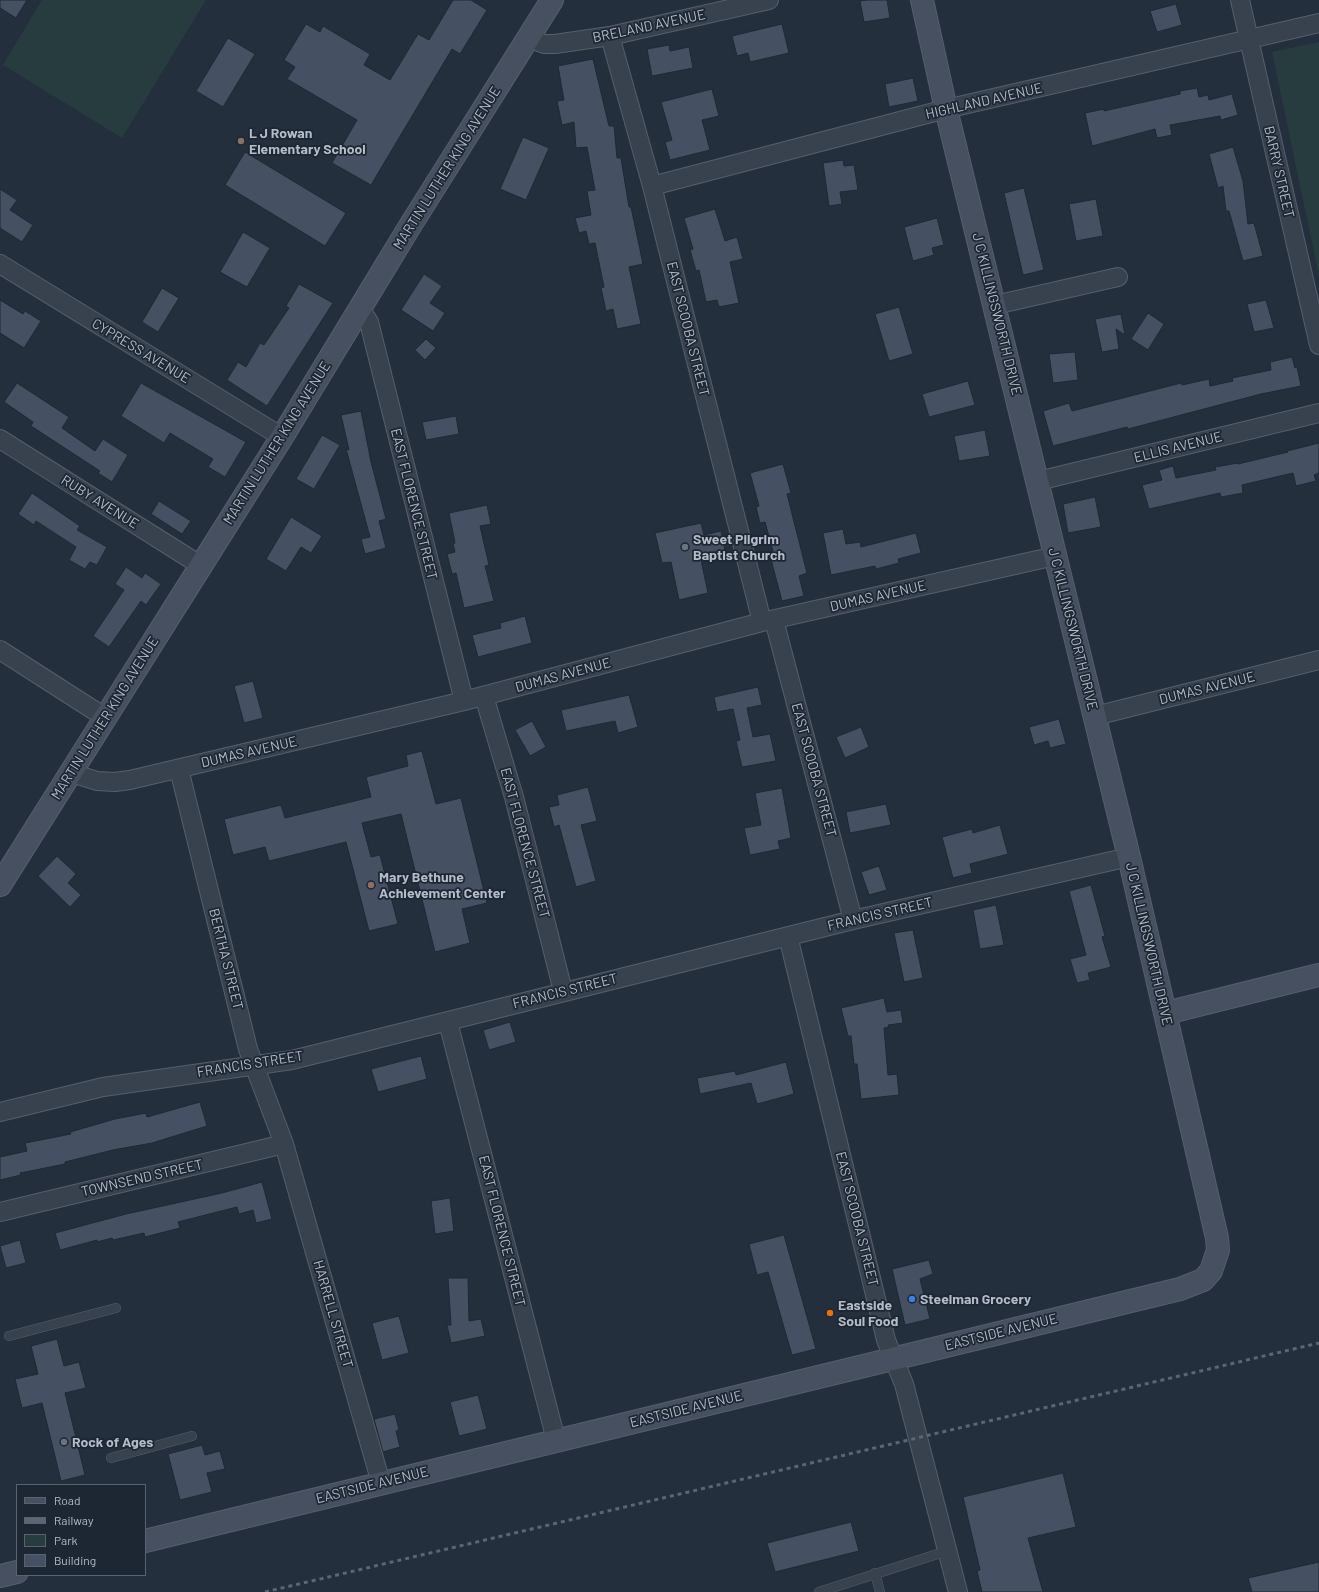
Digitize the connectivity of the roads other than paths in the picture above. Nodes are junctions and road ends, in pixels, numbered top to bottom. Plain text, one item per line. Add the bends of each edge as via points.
1 (552, 0) edge
2 (769, 0) edge
3 (922, 0) edge
4 (1240, 0) edge
5 (1319, 23) edge
6 (610, 36) junction
7 (529, 38) junction
8 (1249, 40) junction
9 (946, 109) junction
10 (652, 186) junction
11 (0, 264) edge
12 (1118, 277) dead end
13 (994, 305) junction
14 (360, 309) junction
15 (1319, 344) edge
16 (1319, 413) edge
17 (282, 437) junction
18 (0, 439) edge
19 (1038, 481) junction
20 (1055, 556) junction
21 (200, 565) junction
22 (768, 621) junction
23 (0, 650) edge
24 (1319, 660) edge
25 (484, 696) junction
26 (464, 701) junction
27 (1095, 716) junction
28 (106, 718) junction
29 (179, 769) junction
30 (72, 771) junction
31 (1129, 858) junction
32 (0, 885) edge
33 (853, 920) junction
34 (788, 936) junction
35 (1319, 975) edge
36 (563, 991) junction
37 (1166, 1013) junction
38 (448, 1022) junction
39 (254, 1066) junction
40 (0, 1112) edge
41 (284, 1144) junction
42 (0, 1212) edge
43 (1216, 1260) joint
44 (116, 1308) dead end
45 (9, 1336) dead end
46 (894, 1359) junction
47 (192, 1436) dead end
48 (556, 1440) junction
49 (110, 1458) dead end
50 (381, 1483) junction
51 (152, 1535) edge
52 (947, 1551) junction
53 (16, 1572) edge
54 (875, 1573) junction
55 (0, 1576) edge
56 (819, 1592) edge
57 (880, 1592) edge
58 (958, 1592) edge

1 - 7 street, MARTIN LUTHER KING AVENUE
2 - 6 street, BRELAND AVENUE
3 - 9 street, J C KILLINGSWORTH DRIVE
4 - 8 street, BARRY STREET
5 - 8 street, HIGHLAND AVENUE
6 - 7 street, BRELAND AVENUE via 555,44 544,44
6 - 10 street, EAST SCOOBA STREET
7 - 14 street, MARTIN LUTHER KING AVENUE
8 - 9 street, HIGHLAND AVENUE
8 - 15 street, BARRY STREET
9 - 10 street, HIGHLAND AVENUE
9 - 13 street, J C KILLINGSWORTH DRIVE
10 - 22 street, EAST SCOOBA STREET
11 - 17 street, CYPRESS AVENUE
12 - 13 street
13 - 19 street, J C KILLINGSWORTH DRIVE
14 - 17 street, MARTIN LUTHER KING AVENUE
14 - 26 street, EAST FLORENCE STREET via 369,322
16 - 19 street, ELLIS AVENUE
17 - 21 street, MARTIN LUTHER KING AVENUE
18 - 21 street, RUBY AVENUE
19 - 20 street, J C KILLINGSWORTH DRIVE
20 - 22 street, DUMAS AVENUE
20 - 27 street, J C KILLINGSWORTH DRIVE
21 - 28 street, MARTIN LUTHER KING AVENUE
22 - 25 street, DUMAS AVENUE
22 - 33 street, EAST SCOOBA STREET
23 - 28 street
24 - 27 street, DUMAS AVENUE
25 - 26 street, DUMAS AVENUE
25 - 36 street, EAST FLORENCE STREET via 514,797
26 - 29 street, DUMAS AVENUE
27 - 31 street, J C KILLINGSWORTH DRIVE
28 - 30 street, MARTIN LUTHER KING AVENUE
29 - 30 street, DUMAS AVENUE via 115,782 89,779
29 - 39 street, BERTHA STREET
30 - 32 street, MARTIN LUTHER KING AVENUE
31 - 33 street, FRANCIS STREET
31 - 37 street, J C KILLINGSWORTH DRIVE
33 - 34 street, FRANCIS STREET
34 - 36 street, FRANCIS STREET
34 - 46 street, EAST SCOOBA STREET via 884,1333
35 - 37 street
36 - 38 street, FRANCIS STREET
37 - 43 street, J C KILLINGSWORTH DRIVE via 1217,1238
38 - 39 street, FRANCIS STREET via 292,1060
38 - 48 street, EAST FLORENCE STREET
39 - 40 street, FRANCIS STREET via 235,1066 103,1086
39 - 41 street, BERTHA STREET
41 - 42 street, TOWNSEND STREET
41 - 50 street, HARRELL STREET
43 - 46 street, EASTSIDE AVENUE via 1203,1280 1180,1289
44 - 45 lane
46 - 48 street, EASTSIDE AVENUE
46 - 52 street, EAST SCOOBA STREET via 904,1384
47 - 49 lane
48 - 50 street, EASTSIDE AVENUE
50 - 51 street, EASTSIDE AVENUE
52 - 54 lane
52 - 58 street, EAST SCOOBA STREET
53 - 55 street
54 - 56 lane
54 - 57 lane

